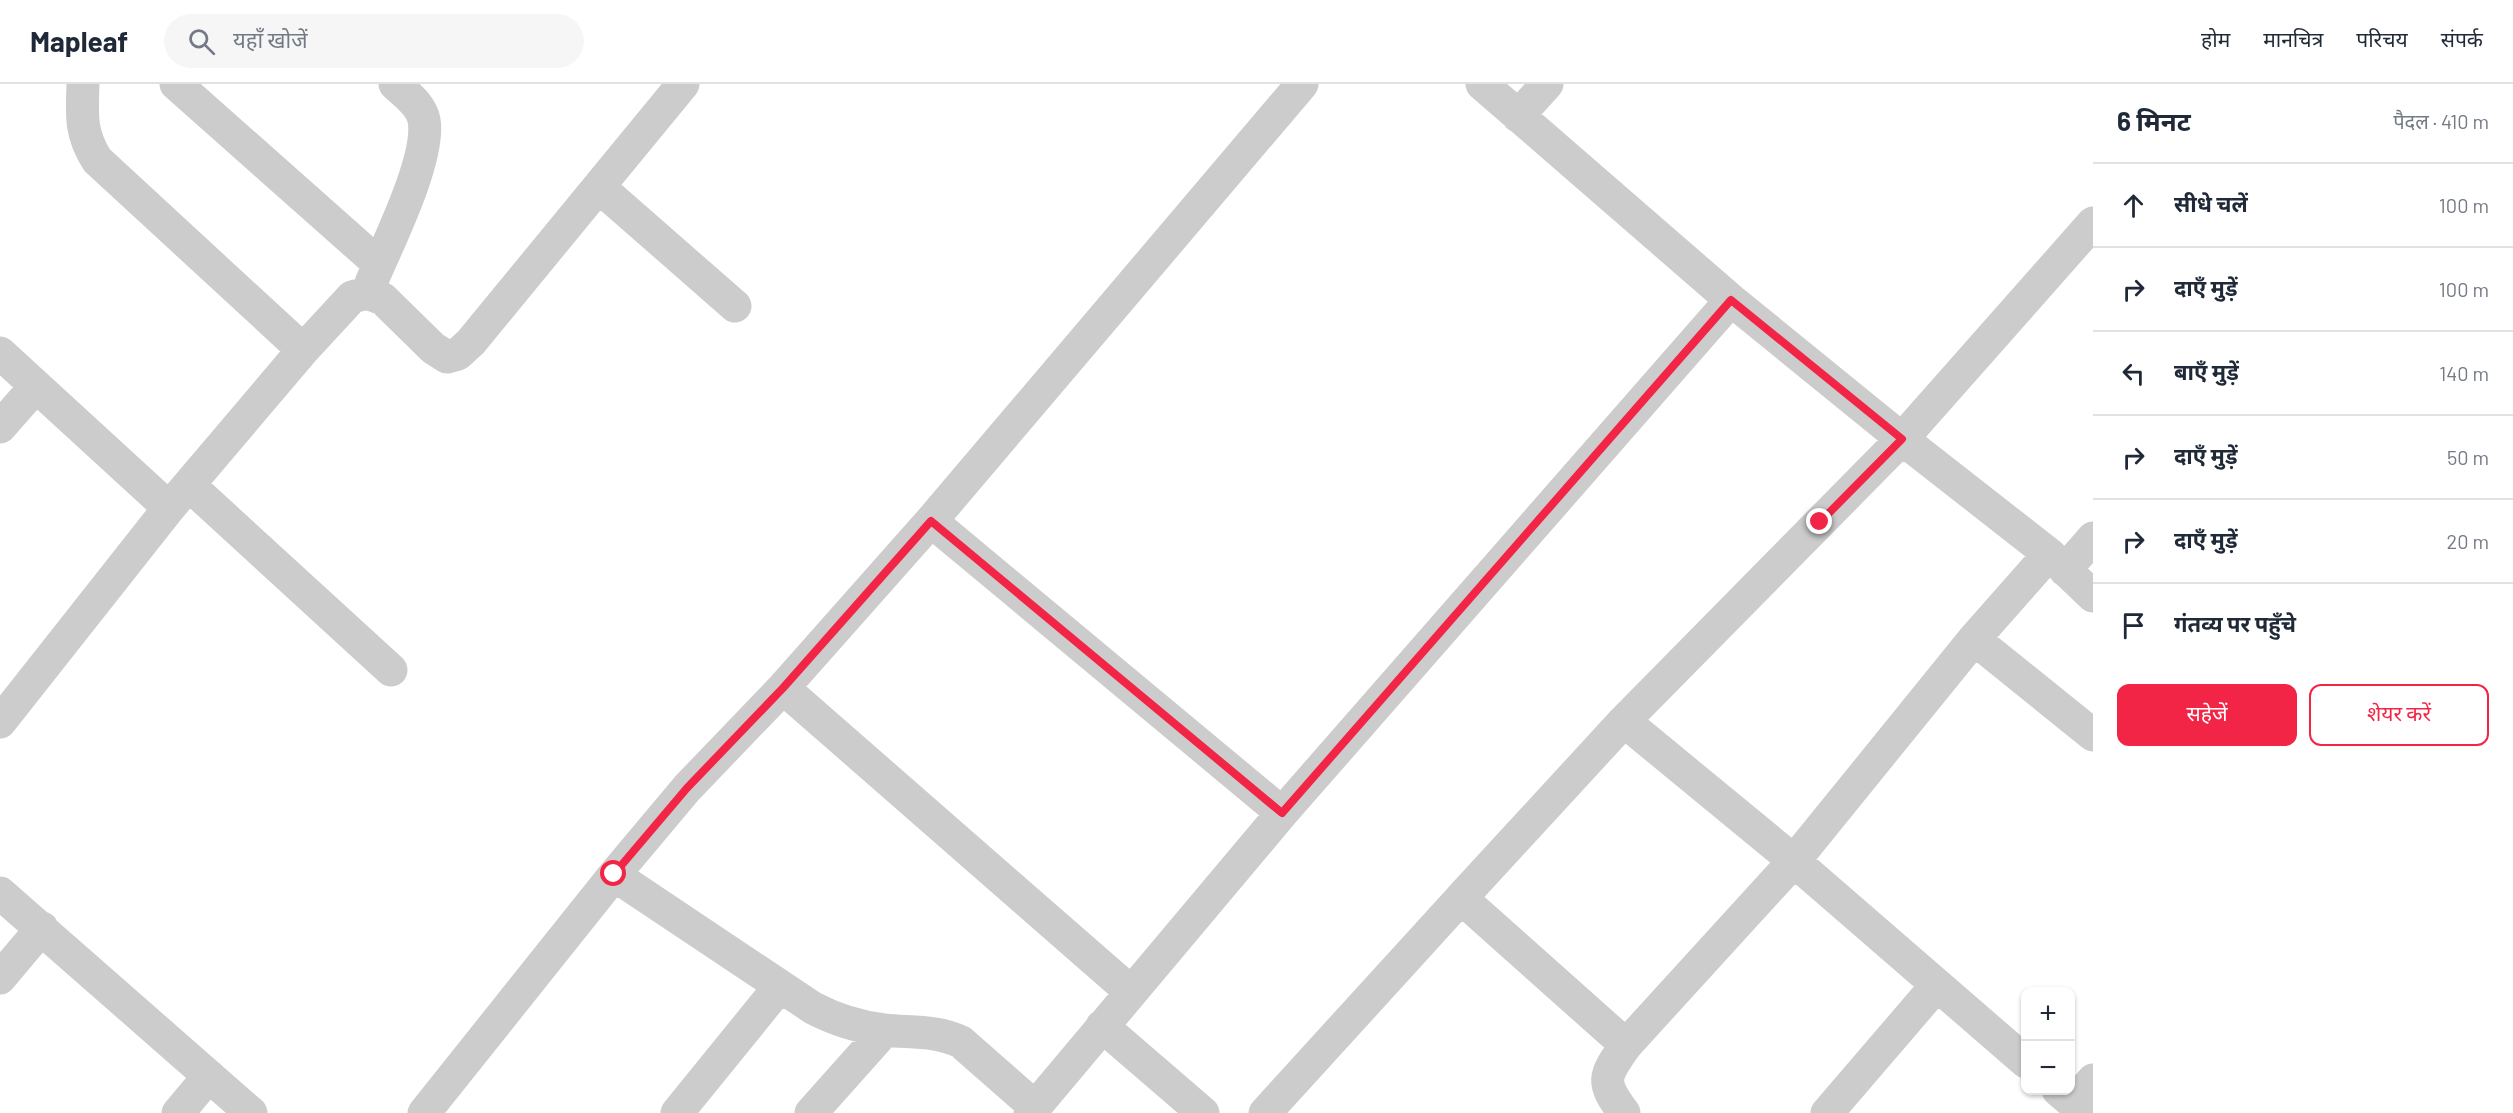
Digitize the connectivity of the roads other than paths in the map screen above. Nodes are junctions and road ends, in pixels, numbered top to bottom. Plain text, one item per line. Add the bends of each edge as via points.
1 (83, 84) edge
2 (176, 84) edge
3 (395, 84) edge
4 (1302, 84) edge
5 (1482, 84) edge
6 (1547, 84) edge
7 (675, 87) edge
8 (1518, 116) junction
9 (599, 187) junction
10 (2093, 223) edge
11 (373, 278) junction
12 (1731, 300) junction
13 (735, 306) dead end
14 (303, 350) junction
15 (0, 353) edge
16 (36, 386) junction
17 (0, 428) edge
18 (1902, 439) junction
19 (179, 496) junction
20 (931, 521) junction
21 (2093, 538) edge
22 (2057, 562) junction
23 (2093, 596) edge
24 (1974, 639) junction
25 (391, 670) dead end
26 (783, 688) junction
27 (1624, 721) junction
28 (0, 722) edge
29 (2093, 735) edge
30 (1282, 813) junction
31 (1794, 861) junction
32 (614, 874) junction
33 (0, 893) edge
34 (1461, 898) junction
35 (42, 928) junction
36 (0, 978) edge
37 (780, 986) junction
38 (1936, 986) junction
39 (1131, 992) junction
40 (1102, 1026) junction
41 (885, 1030) junction
42 (1626, 1045) junction
43 (2021, 1059) edge
44 (209, 1076) junction
45 (1033, 1110) edge
46 (177, 1113) edge
47 (251, 1113) edge
48 (424, 1113) edge
49 (677, 1113) edge
50 (811, 1113) edge
51 (1203, 1113) edge
52 (1264, 1113) edge
53 (1624, 1113) edge
54 (1827, 1113) edge

1 - 14 street via 82,123 86,142 97,160
2 - 11 street
3 - 11 street via 413,100 423,118 425,137 421,159
4 - 20 street
5 - 8 street
6 - 8 street
7 - 9 street
8 - 12 street
9 - 11 street via 458,354 447,357 433,348 383,299
9 - 13 street
10 - 18 street
11 - 14 street
12 - 18 street
12 - 30 street
14 - 19 street
15 - 16 street
16 - 17 street
16 - 19 street
18 - 22 street
18 - 27 street
19 - 25 street
19 - 28 street
20 - 26 street
20 - 30 street
21 - 22 street
22 - 23 street
22 - 24 street
24 - 29 street
24 - 31 street
26 - 32 street via 687,788
26 - 39 street
27 - 31 street
27 - 34 street
30 - 39 street
31 - 38 street
31 - 42 street
32 - 37 street
32 - 48 street
33 - 35 street
34 - 42 street
34 - 52 street
35 - 36 street
35 - 44 street
37 - 41 street via 833,1018
37 - 49 street
38 - 43 street
38 - 54 street
39 - 40 street
40 - 45 street
40 - 51 street
41 - 45 street via 946,1035
41 - 50 street
42 - 53 street via 1606,1080 1608,1092
44 - 46 street
44 - 47 street

